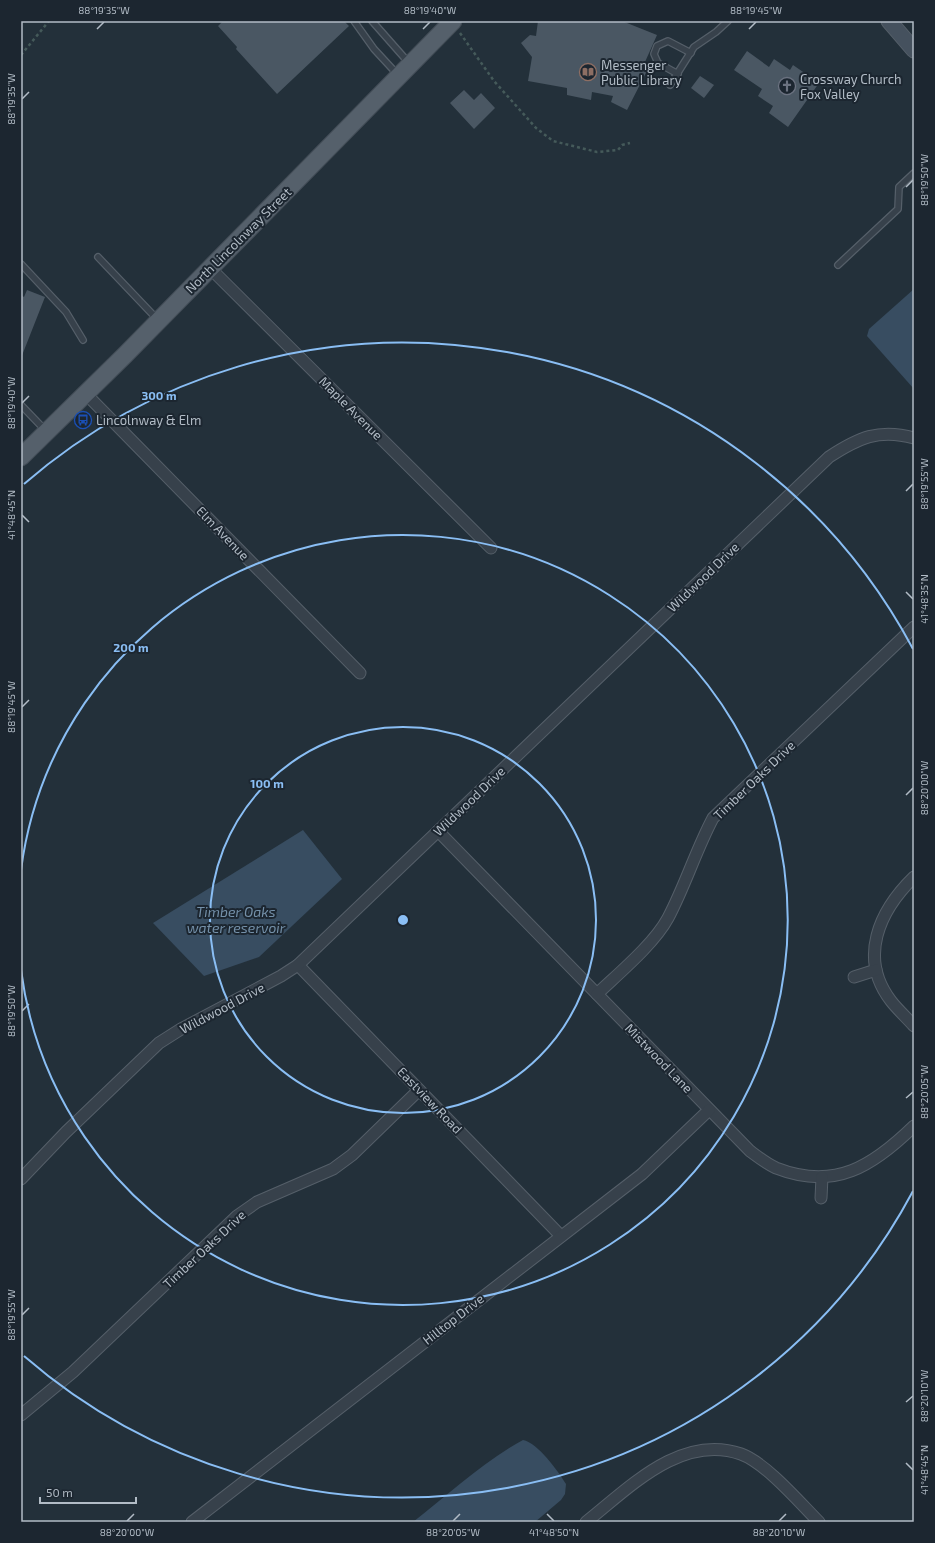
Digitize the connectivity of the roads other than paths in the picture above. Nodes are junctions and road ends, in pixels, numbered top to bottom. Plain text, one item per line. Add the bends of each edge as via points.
1 (354, 21) edge
2 (372, 21) edge
3 (728, 21) edge
4 (889, 21) edge
5 (456, 27) edge
6 (914, 50) edge
7 (691, 53) junction
8 (406, 71) junction
9 (678, 74) junction
10 (670, 85) dead end
11 (914, 173) edge
12 (98, 257) dead end
13 (21, 264) edge
14 (838, 265) dead end
15 (210, 268) junction
16 (158, 320) junction
17 (83, 340) dead end
18 (86, 394) junction
19 (21, 406) edge
20 (47, 432) junction
21 (914, 438) edge
22 (21, 456) edge
23 (491, 548) dead end
24 (914, 627) edge
25 (360, 673) dead end
26 (438, 831) junction
27 (914, 877) edge
28 (298, 965) junction
29 (876, 970) junction
30 (854, 977) dead end
31 (597, 994) junction
32 (914, 1026) edge
33 (419, 1090) junction
34 (709, 1110) junction
35 (914, 1126) edge
36 (822, 1177) junction
37 (21, 1179) edge
38 (821, 1198) dead end
39 (561, 1236) junction
40 (21, 1415) edge
41 (192, 1522) edge
42 (586, 1522) edge
43 (819, 1522) edge

1 - 8 lane via 374,49
2 - 8 lane
3 - 7 lane via 694,47
4 - 6 street
5 - 8 main road, North Lincolnway Street
7 - 9 lane
7 - 9 lane via 668,41 657,46 654,54 658,63
8 - 15 main road, North Lincolnway Street
9 - 10 lane
11 - 14 lane via 899,187 898,209
12 - 16 lane
13 - 17 lane via 66,312
15 - 16 main road, North Lincolnway Street
15 - 23 street, Maple Avenue
16 - 18 main road, North Lincolnway Street
18 - 20 main road, North Lincolnway Street
18 - 25 street, Elm Avenue
19 - 20 lane
20 - 22 main road, North Lincolnway Street
21 - 26 street, Wildwood Drive via 873,434 852,441 829,457
24 - 31 street, Timber Oaks Drive via 713,818 668,919 648,944
26 - 28 street, Wildwood Drive
26 - 31 street, Mistwood Lane
27 - 29 street via 888,907 879,926 874,956
28 - 33 street, Eastview Road
28 - 37 street, Wildwood Drive via 159,1043
29 - 30 street
29 - 32 street via 891,1001
31 - 34 street, Mistwood Lane
33 - 39 street, Eastview Road
33 - 40 street, Timber Oaks Drive via 352,1155 333,1169 256,1202 237,1216 74,1372
34 - 36 street, Mistwood Lane via 750,1151 775,1167 801,1175
34 - 39 street, Hilltop Drive via 642,1174
35 - 36 street, Mistwood Lane via 876,1159 843,1174
36 - 38 street
39 - 41 street, Hilltop Drive
42 - 43 street via 668,1460 692,1452 715,1449 741,1454 770,1473

